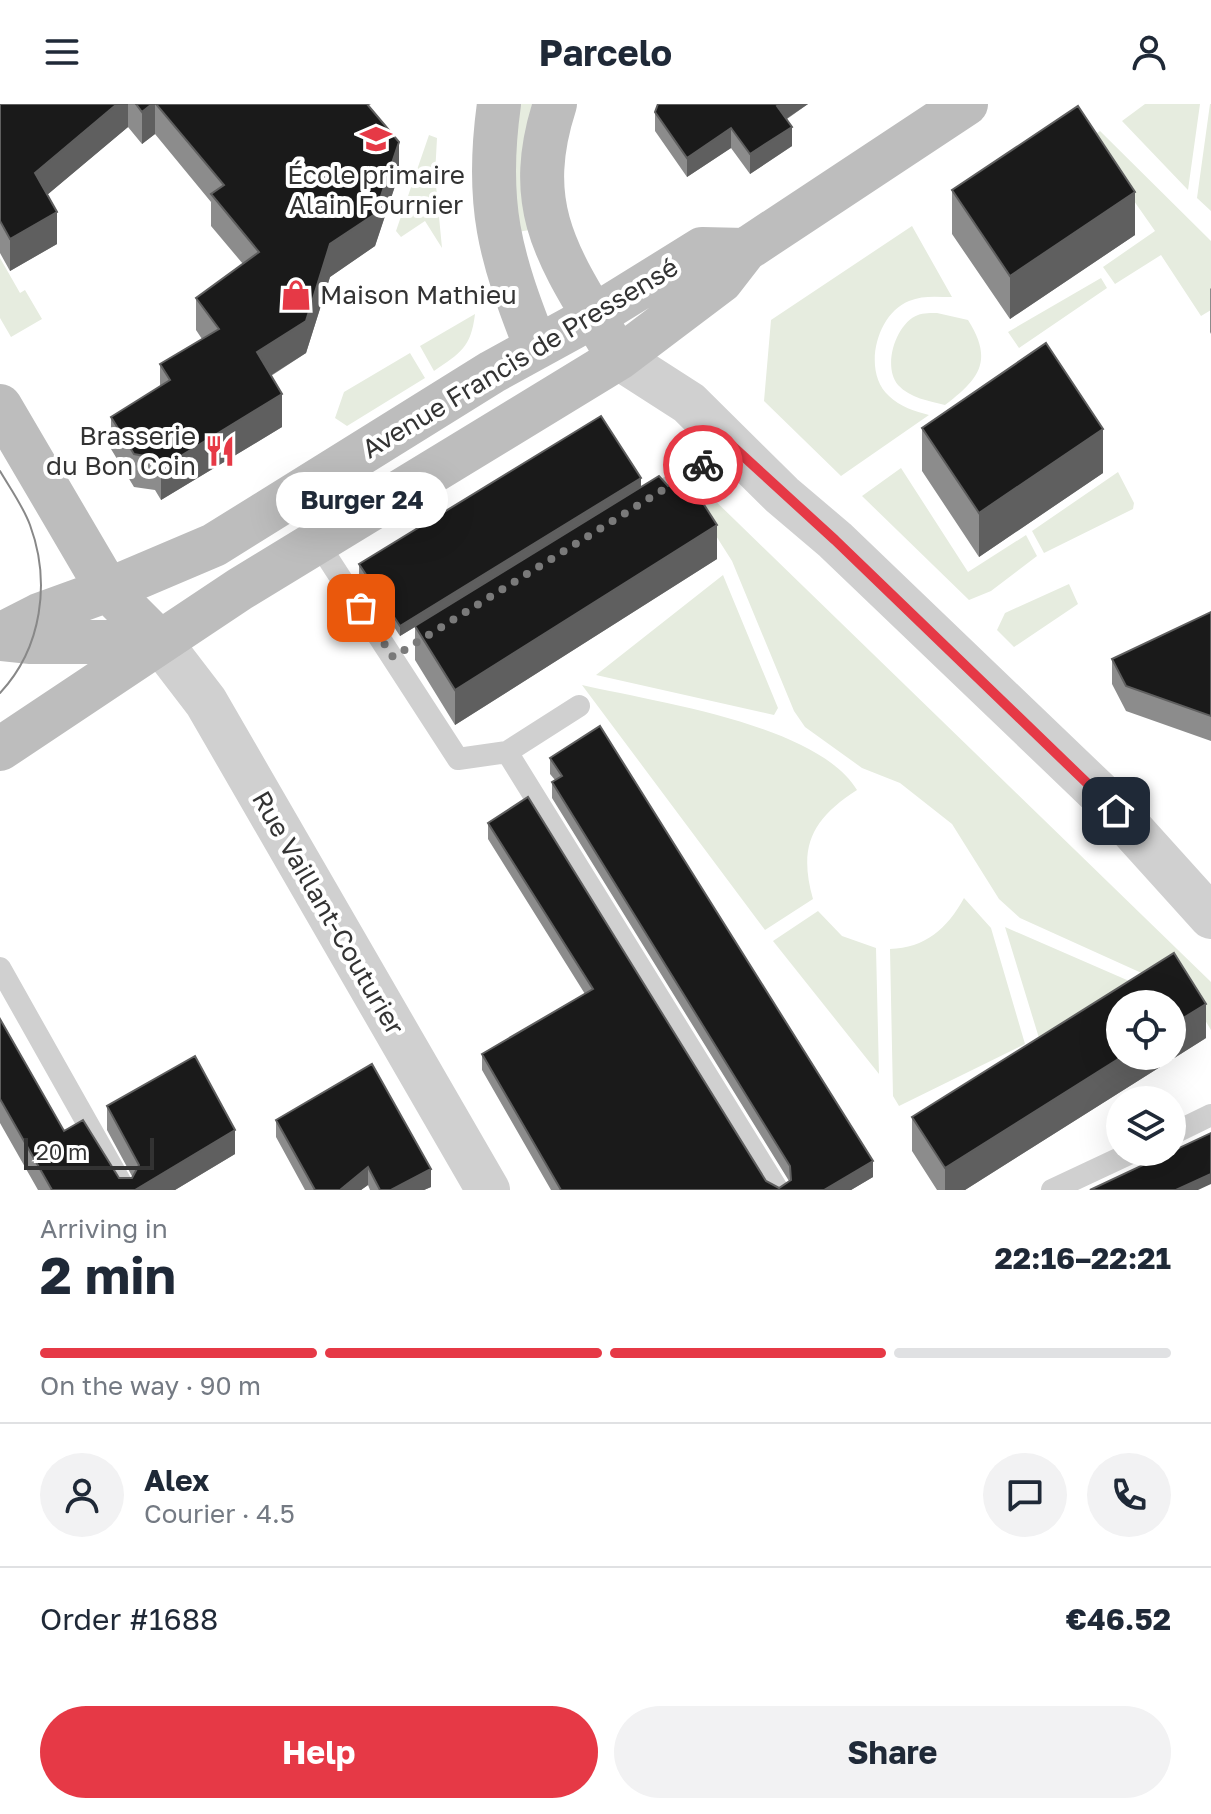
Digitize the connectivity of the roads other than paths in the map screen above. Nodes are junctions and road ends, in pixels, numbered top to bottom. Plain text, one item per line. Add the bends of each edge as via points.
1 (499, 104) edge
2 (555, 104) edge
3 (966, 104) edge
4 (745, 250) junction
5 (594, 316) junction
6 (536, 347) junction
7 (619, 358) junction
8 (0, 406) edge
9 (730, 444) junction
10 (646, 502) edge
11 (318, 543) junction
12 (108, 590) junction
13 (0, 637) edge
14 (160, 642) junction
15 (579, 706) dead end
16 (0, 749) edge
17 (507, 752) junction
18 (1211, 917) edge
19 (0, 968) edge
20 (1211, 1115) edge
21 (1186, 1127) edge
22 (1106, 1165) edge
23 (125, 1190) edge
24 (488, 1190) edge
25 (778, 1190) edge
26 (1052, 1190) edge

1 - 6 street via 493,158 499,241 510,286
2 - 5 street via 546,132 541,189 547,225
3 - 4 street, Avenue Francis de Pressensé
4 - 5 street, Avenue Francis de Pressensé via 702,249
4 - 7 street, Avenue Francis de Pressensé via 721,281
5 - 6 street, Avenue Francis de Pressensé
5 - 7 street
6 - 7 street
6 - 12 street, Avenue Francis de Pressensé via 214,545
7 - 9 street via 689,403
7 - 11 street, Avenue Francis de Pressensé
8 - 12 street
9 - 10 lane
9 - 18 street via 1099,793
11 - 14 street, Avenue Francis de Pressensé
11 - 17 lane via 400,653 458,759
12 - 13 street, Avenue Francis de Pressensé via 39,615
12 - 14 street
13 - 14 street
14 - 16 street, Avenue Francis de Pressensé
14 - 24 street, Rue Vaillant-Couturier via 206,702
15 - 17 lane
17 - 25 lane
19 - 23 lane
20 - 21 lane
22 - 26 lane

